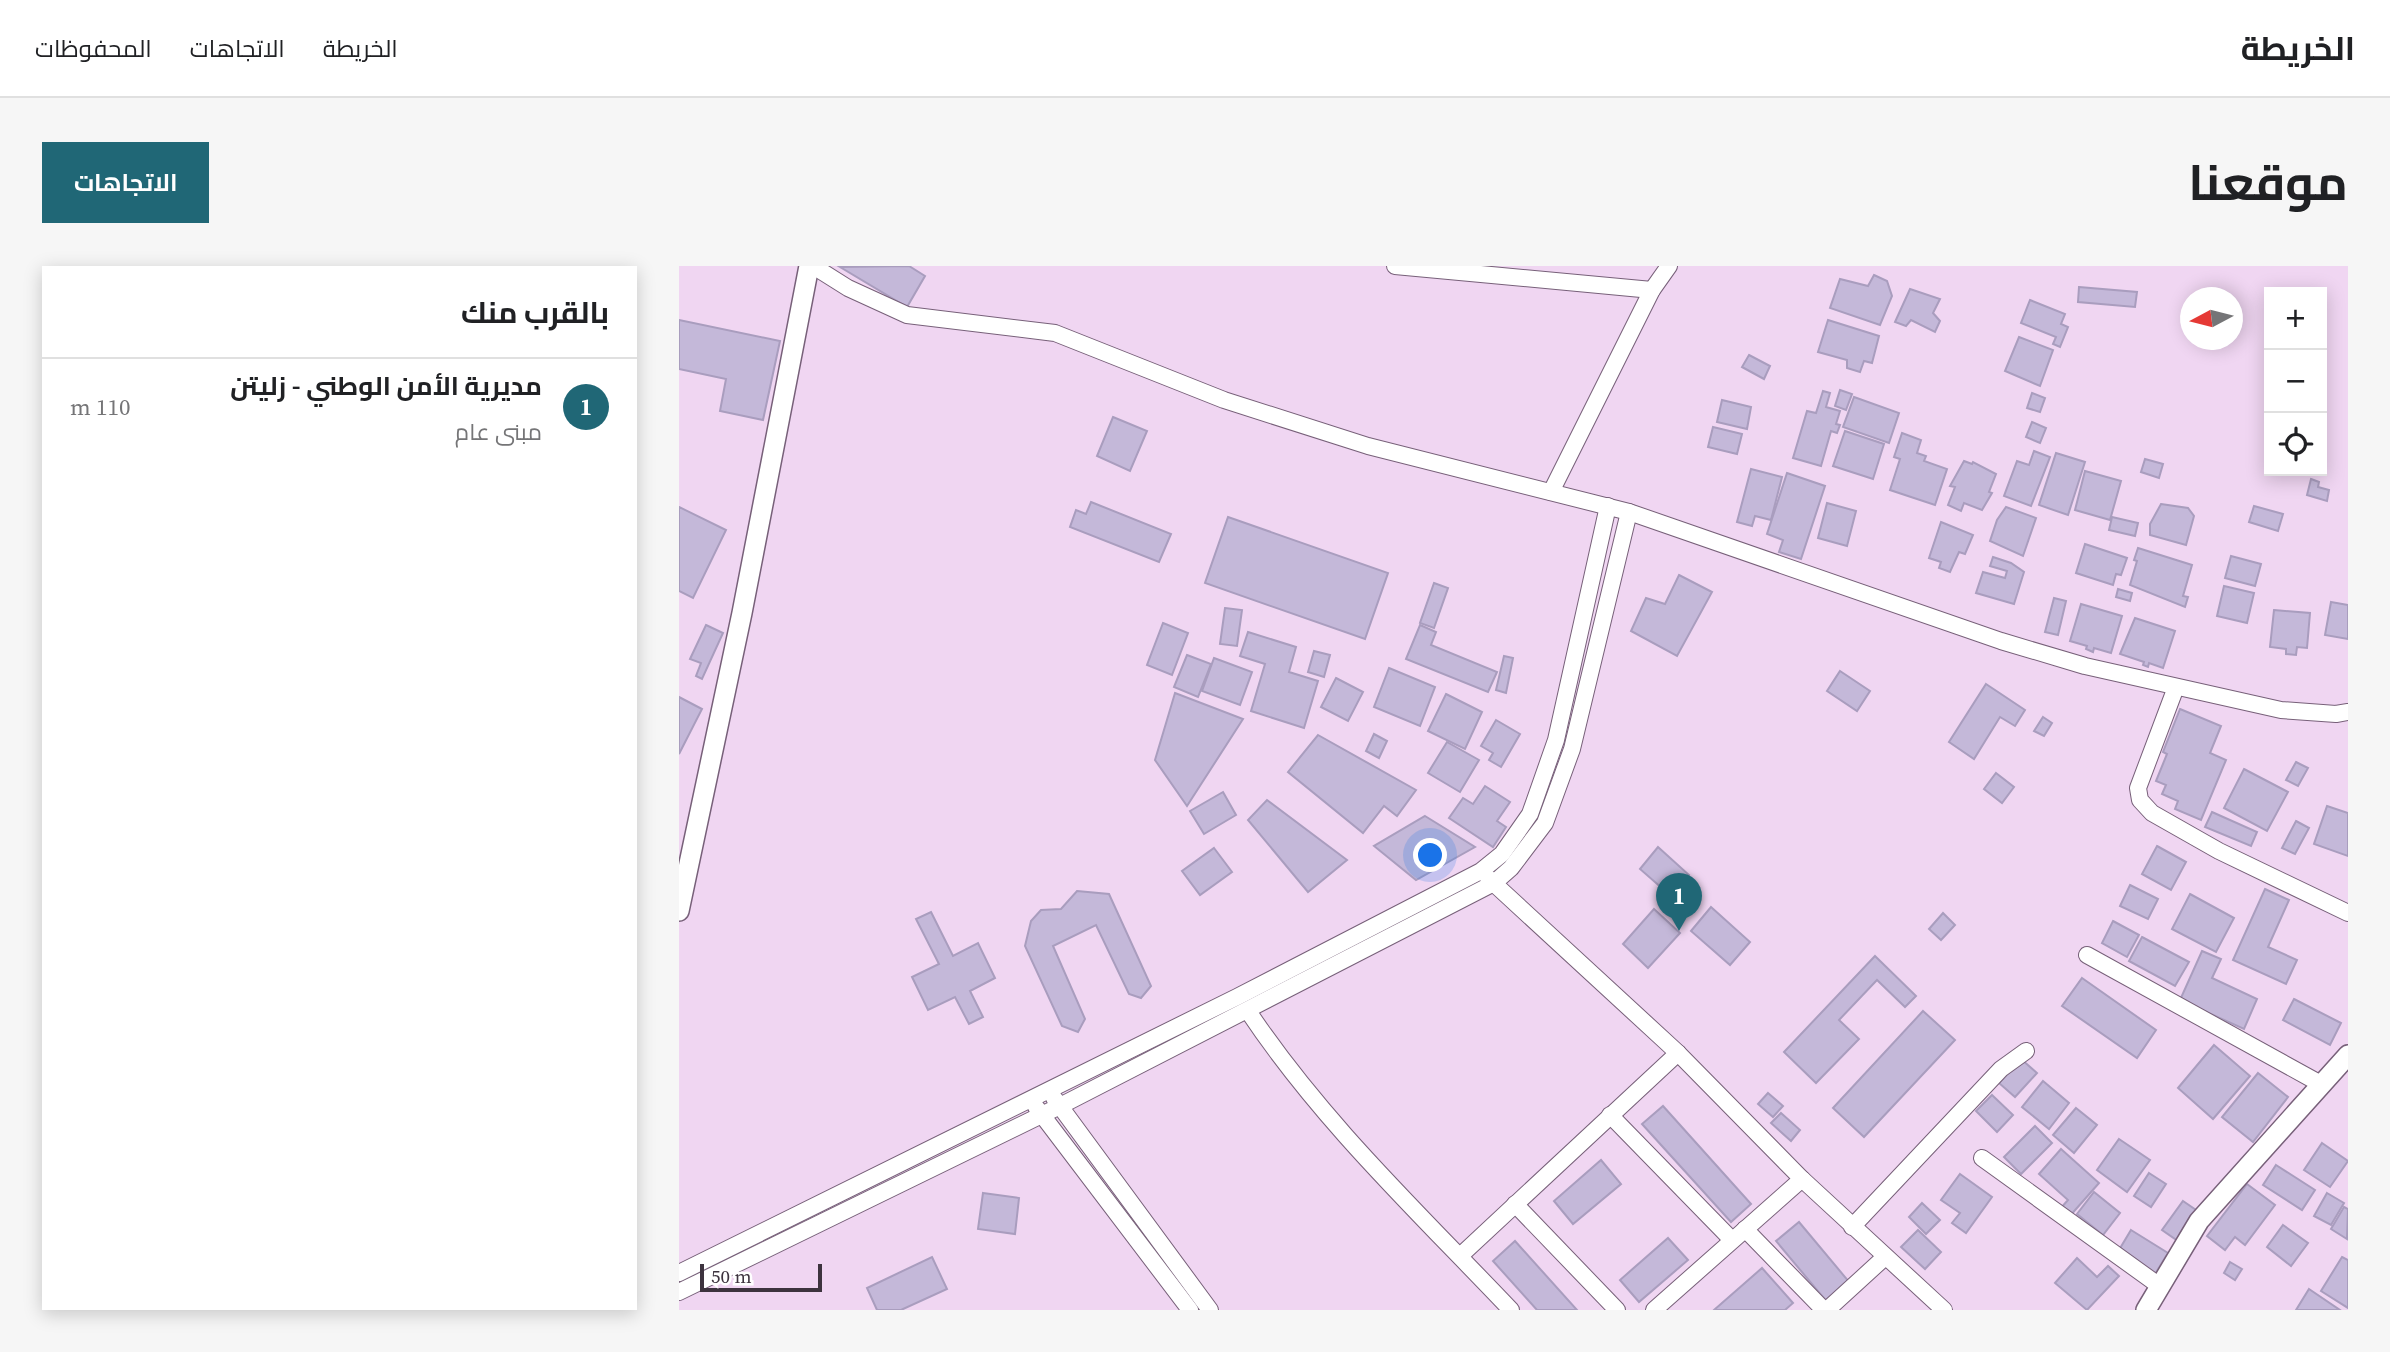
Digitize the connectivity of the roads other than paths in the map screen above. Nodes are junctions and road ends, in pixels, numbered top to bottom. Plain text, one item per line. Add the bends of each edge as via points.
1 (811, 266) edge
2 (1395, 266) edge
3 (1669, 266) edge
4 (1652, 290) junction
5 (1551, 492) junction
6 (1608, 506) junction
7 (1629, 512) junction
8 (2176, 687) junction
9 (2348, 712) edge
10 (1481, 871) junction
11 (1494, 883) junction
12 (679, 911) edge
13 (2348, 913) edge
14 (2087, 955) dead end
15 (1248, 1011) junction
16 (2026, 1051) dead end
17 (1678, 1053) junction
18 (2348, 1055) edge
19 (2319, 1083) junction
20 (1049, 1091) junction
21 (1030, 1100) junction
22 (1060, 1106) junction
23 (1041, 1115) junction
24 (1610, 1115) junction
25 (1982, 1158) dead end
26 (1802, 1179) junction
27 (1515, 1204) junction
28 (782, 1224) junction
29 (1852, 1227) junction
30 (1739, 1235) junction
31 (791, 1240) junction
32 (1460, 1256) junction
33 (1885, 1257) junction
34 (679, 1273) edge
35 (2161, 1287) junction
36 (679, 1292) edge
37 (1190, 1310) edge
38 (1210, 1310) edge
39 (1511, 1310) edge
40 (1617, 1310) edge
41 (1654, 1310) edge
42 (1826, 1310) edge
43 (1944, 1310) edge
44 (2146, 1310) edge

1 - 5 street via 907,315 1055,333 1224,400 1456,471
1 - 12 street
2 - 4 street
3 - 4 street
4 - 5 street
5 - 6 street
6 - 7 street
6 - 10 street via 1556,740 1530,814 1502,854
7 - 8 street via 2001,641
7 - 11 street via 1572,749 1545,824
8 - 9 street via 2281,710
8 - 13 street via 2138,788 2140,800 2152,813 2219,851
10 - 11 street
10 - 20 street
11 - 15 street
11 - 17 street
14 - 19 street
15 - 22 street
15 - 32 street via 1318,1104
16 - 29 street via 2001,1069
17 - 24 street
17 - 26 street
18 - 19 street
19 - 35 street via 2199,1221
20 - 21 street
20 - 22 street
21 - 23 street
21 - 28 street
22 - 23 street
22 - 38 street
23 - 31 street
23 - 37 street
24 - 27 street
24 - 30 street
25 - 35 street
26 - 29 street
26 - 30 street
27 - 32 street
27 - 40 street
28 - 31 street
28 - 34 street
29 - 33 street
30 - 41 street
30 - 42 street
31 - 36 street
32 - 39 street
33 - 42 street
33 - 43 street
35 - 44 street

